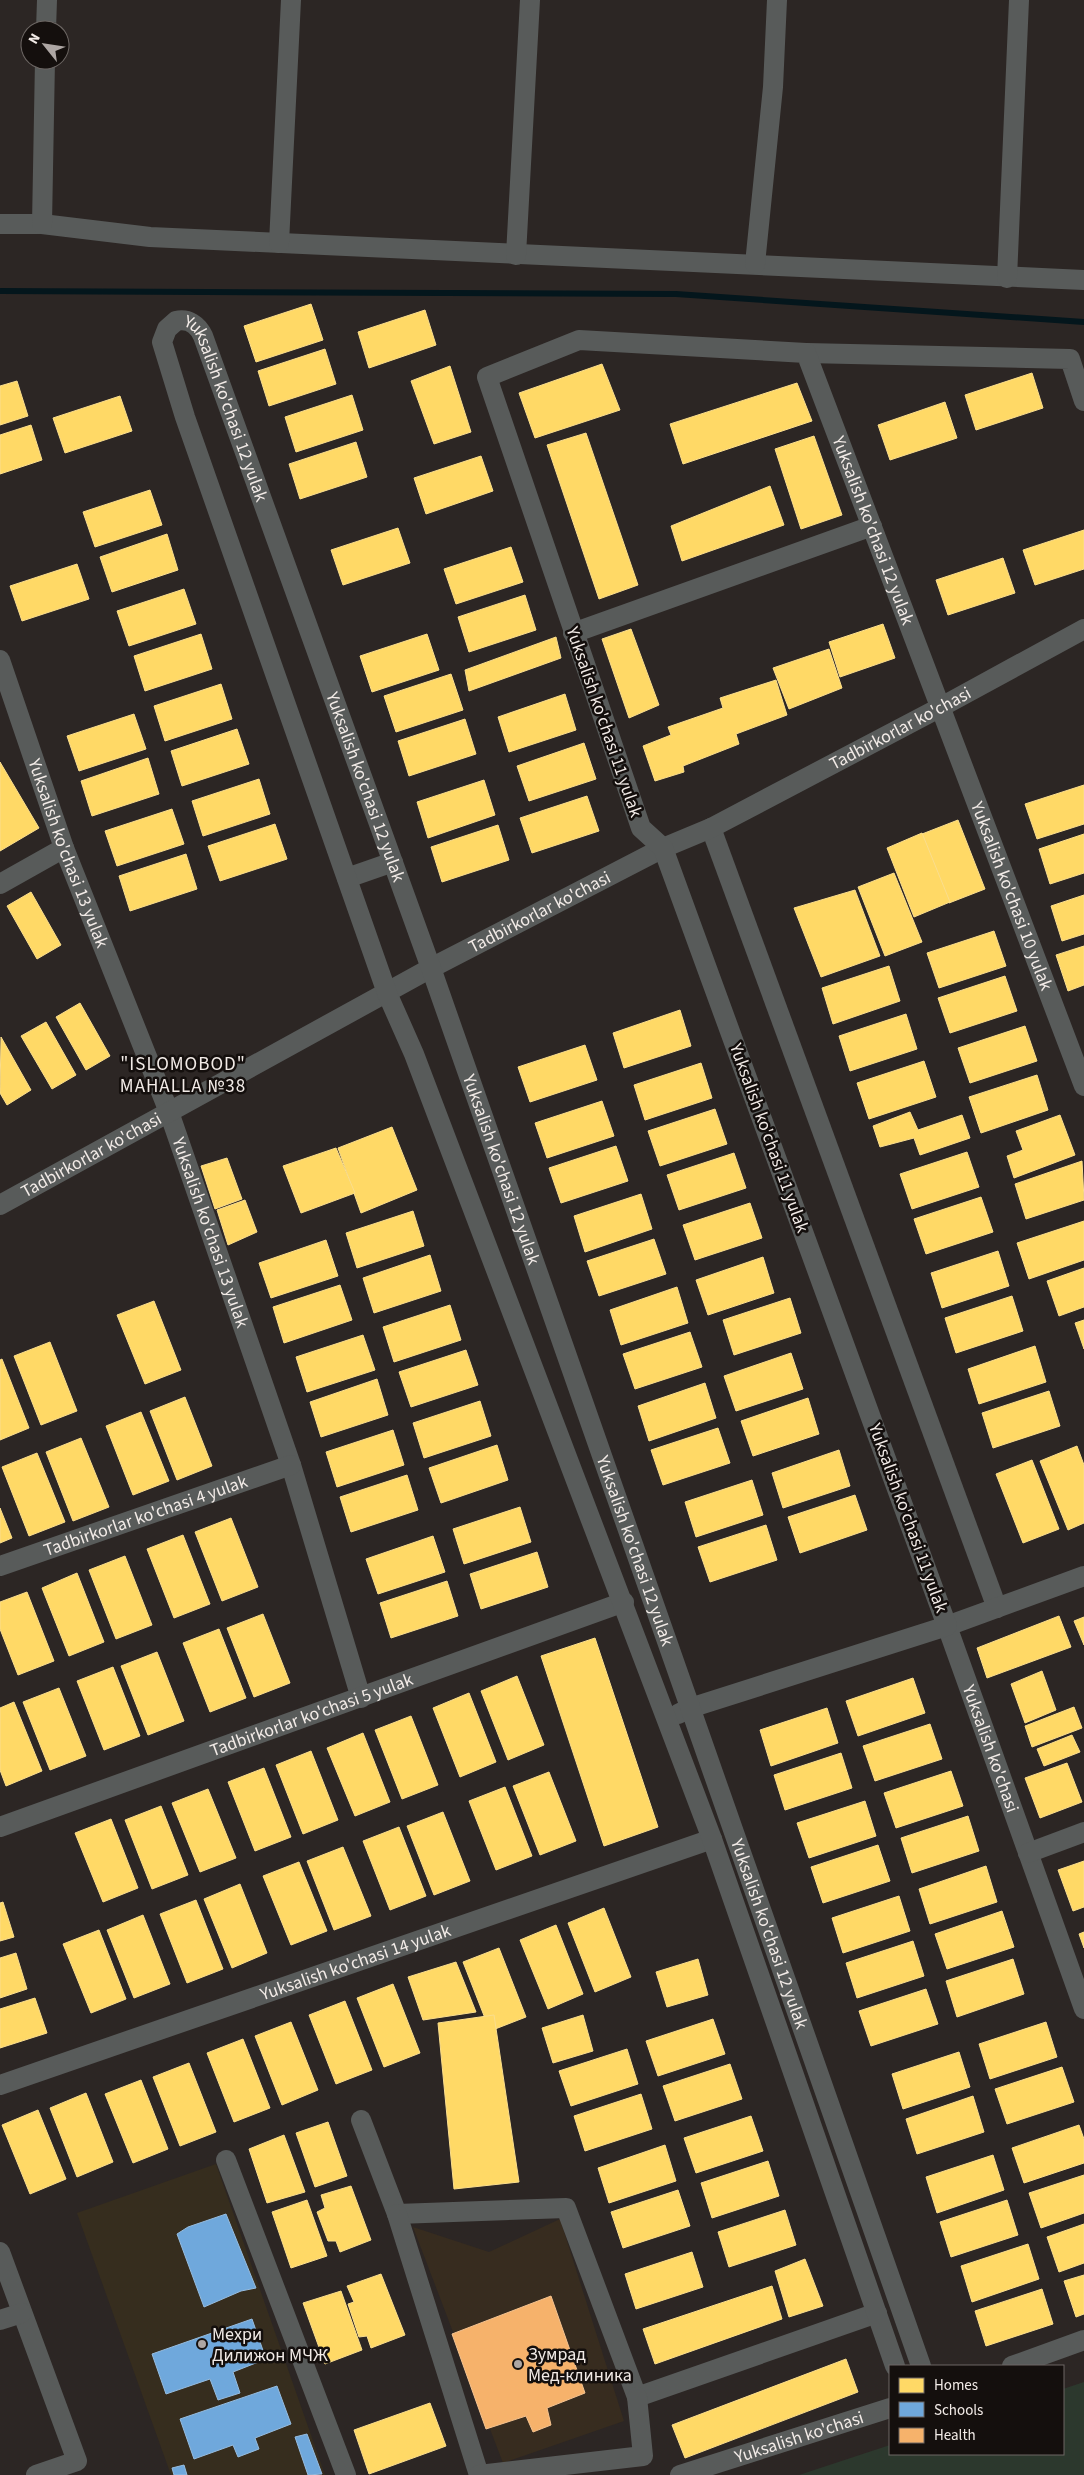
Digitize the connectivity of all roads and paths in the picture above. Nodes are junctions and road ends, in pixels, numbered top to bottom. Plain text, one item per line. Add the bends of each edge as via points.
1 (47, 0) edge
2 (292, 0) edge
3 (530, 0) edge
4 (777, 0) edge
5 (1019, 0) edge
6 (46, 20) edge
7 (45, 70) edge
8 (0, 224) edge
9 (42, 224) junction
10 (280, 243) junction
11 (516, 255) junction
12 (755, 264) junction
13 (1007, 278) junction
14 (1084, 280) edge
15 (806, 353) junction
16 (1084, 401) edge
17 (872, 526) junction
18 (1084, 629) edge
19 (573, 632) junction
20 (0, 660) edge
21 (941, 707) junction
22 (711, 828) junction
23 (64, 848) junction
24 (663, 848) junction
25 (393, 862) junction
26 (347, 878) junction
27 (0, 884) edge
28 (431, 968) junction
29 (387, 993) junction
30 (1084, 1086) edge
31 (169, 1112) junction
32 (0, 1205) edge
33 (291, 1465) junction
34 (0, 1566) edge
35 (1084, 1576) edge
36 (624, 1602) junction
37 (997, 1608) junction
38 (948, 1626) junction
39 (361, 1698) junction
40 (690, 1708) junction
41 (668, 1719) junction
42 (0, 1827) edge
43 (1084, 1832) edge
44 (712, 1839) junction
45 (1028, 1852) junction
46 (1084, 2009) edge
47 (0, 2086) edge
48 (361, 2120) dead end
49 (226, 2160) dead end
50 (398, 2214) junction
51 (0, 2252) edge
52 (877, 2313) junction
53 (22, 2314) junction
54 (0, 2320) edge
55 (1084, 2340) edge
56 (895, 2365) edge
57 (921, 2365) edge
58 (1015, 2365) edge
59 (637, 2397) junction
60 (889, 2408) edge
61 (643, 2456) junction
62 (36, 2475) edge
63 (346, 2475) edge
64 (479, 2475) edge
65 (636, 2475) edge
66 (680, 2475) edge

1 - 6 street
2 - 10 street
3 - 11 street
4 - 12 street via 773,87
5 - 13 street
7 - 9 street
8 - 9 street
9 - 10 street via 150,237
10 - 11 street
11 - 12 street
12 - 13 street
13 - 14 street
15 - 16 street via 1070,359
15 - 17 street, Yuksalish ko'chasi 12 yulak
15 - 19 street, Yuksalish ko'chasi 11 yulak via 579,340 487,377
17 - 19 street
17 - 21 street, Yuksalish ko'chasi 12 yulak
18 - 21 street, Tadbirkorlar ko'chasi
19 - 24 street, Yuksalish ko'chasi 11 yulak via 640,828
20 - 23 street, Yuksalish ko'chasi 13 yulak
21 - 22 street, Tadbirkorlar ko'chasi
21 - 30 street, Yuksalish ko'chasi 10 yulak
22 - 24 street, Tadbirkorlar ko'chasi
22 - 37 street
23 - 27 street
23 - 31 street, Yuksalish ko'chasi 13 yulak
24 - 28 street, Tadbirkorlar ko'chasi
24 - 38 street, Yuksalish ko'chasi 11 yulak
25 - 26 street
25 - 26 street, Yuksalish ko'chasi 12 yulak via 203,336 197,326 188,321 176,321 167,329 162,342 185,417
25 - 28 street, Yuksalish ko'chasi 12 yulak
26 - 29 street, Yuksalish ko'chasi 12 yulak
28 - 29 street, Tadbirkorlar ko'chasi
28 - 40 street, Yuksalish ko'chasi 12 yulak
29 - 31 street, Tadbirkorlar ko'chasi
29 - 36 street, Yuksalish ko'chasi 12 yulak via 418,1063
31 - 32 street, Tadbirkorlar ko'chasi
31 - 33 street, Yuksalish ko'chasi 13 yulak
33 - 34 street, Tadbirkorlar ko'chasi 4 yulak
33 - 39 street, Yuksalish ko'chasi 13 yulak
35 - 37 street
36 - 39 street, Tadbirkorlar ko'chasi 5 yulak
36 - 41 street, Yuksalish ko'chasi 12 yulak
37 - 38 street
38 - 40 street, Yuksalish ko'chasi 11 yulak
38 - 45 street, Yuksalish ko'chasi
39 - 42 street, Tadbirkorlar ko'chasi 5 yulak
40 - 41 street, Yuksalish ko'chasi 11 yulak
40 - 57 street, Yuksalish ko'chasi 12 yulak
41 - 44 street, Yuksalish ko'chasi 12 yulak
43 - 45 street
44 - 47 street, Yuksalish ko'chasi 14 yulak
44 - 52 street, Yuksalish ko'chasi 12 yulak
45 - 46 street, Yuksalish ko'chasi
48 - 50 street
49 - 63 street
50 - 59 street via 566,2208
50 - 64 street
51 - 53 street
52 - 56 street, Yuksalish ko'chasi 12 yulak
52 - 59 street
53 - 54 street
53 - 62 street via 77,2460
55 - 58 street
59 - 61 street
60 - 66 street, Yuksalish ko'chasi
61 - 64 street
61 - 65 street

